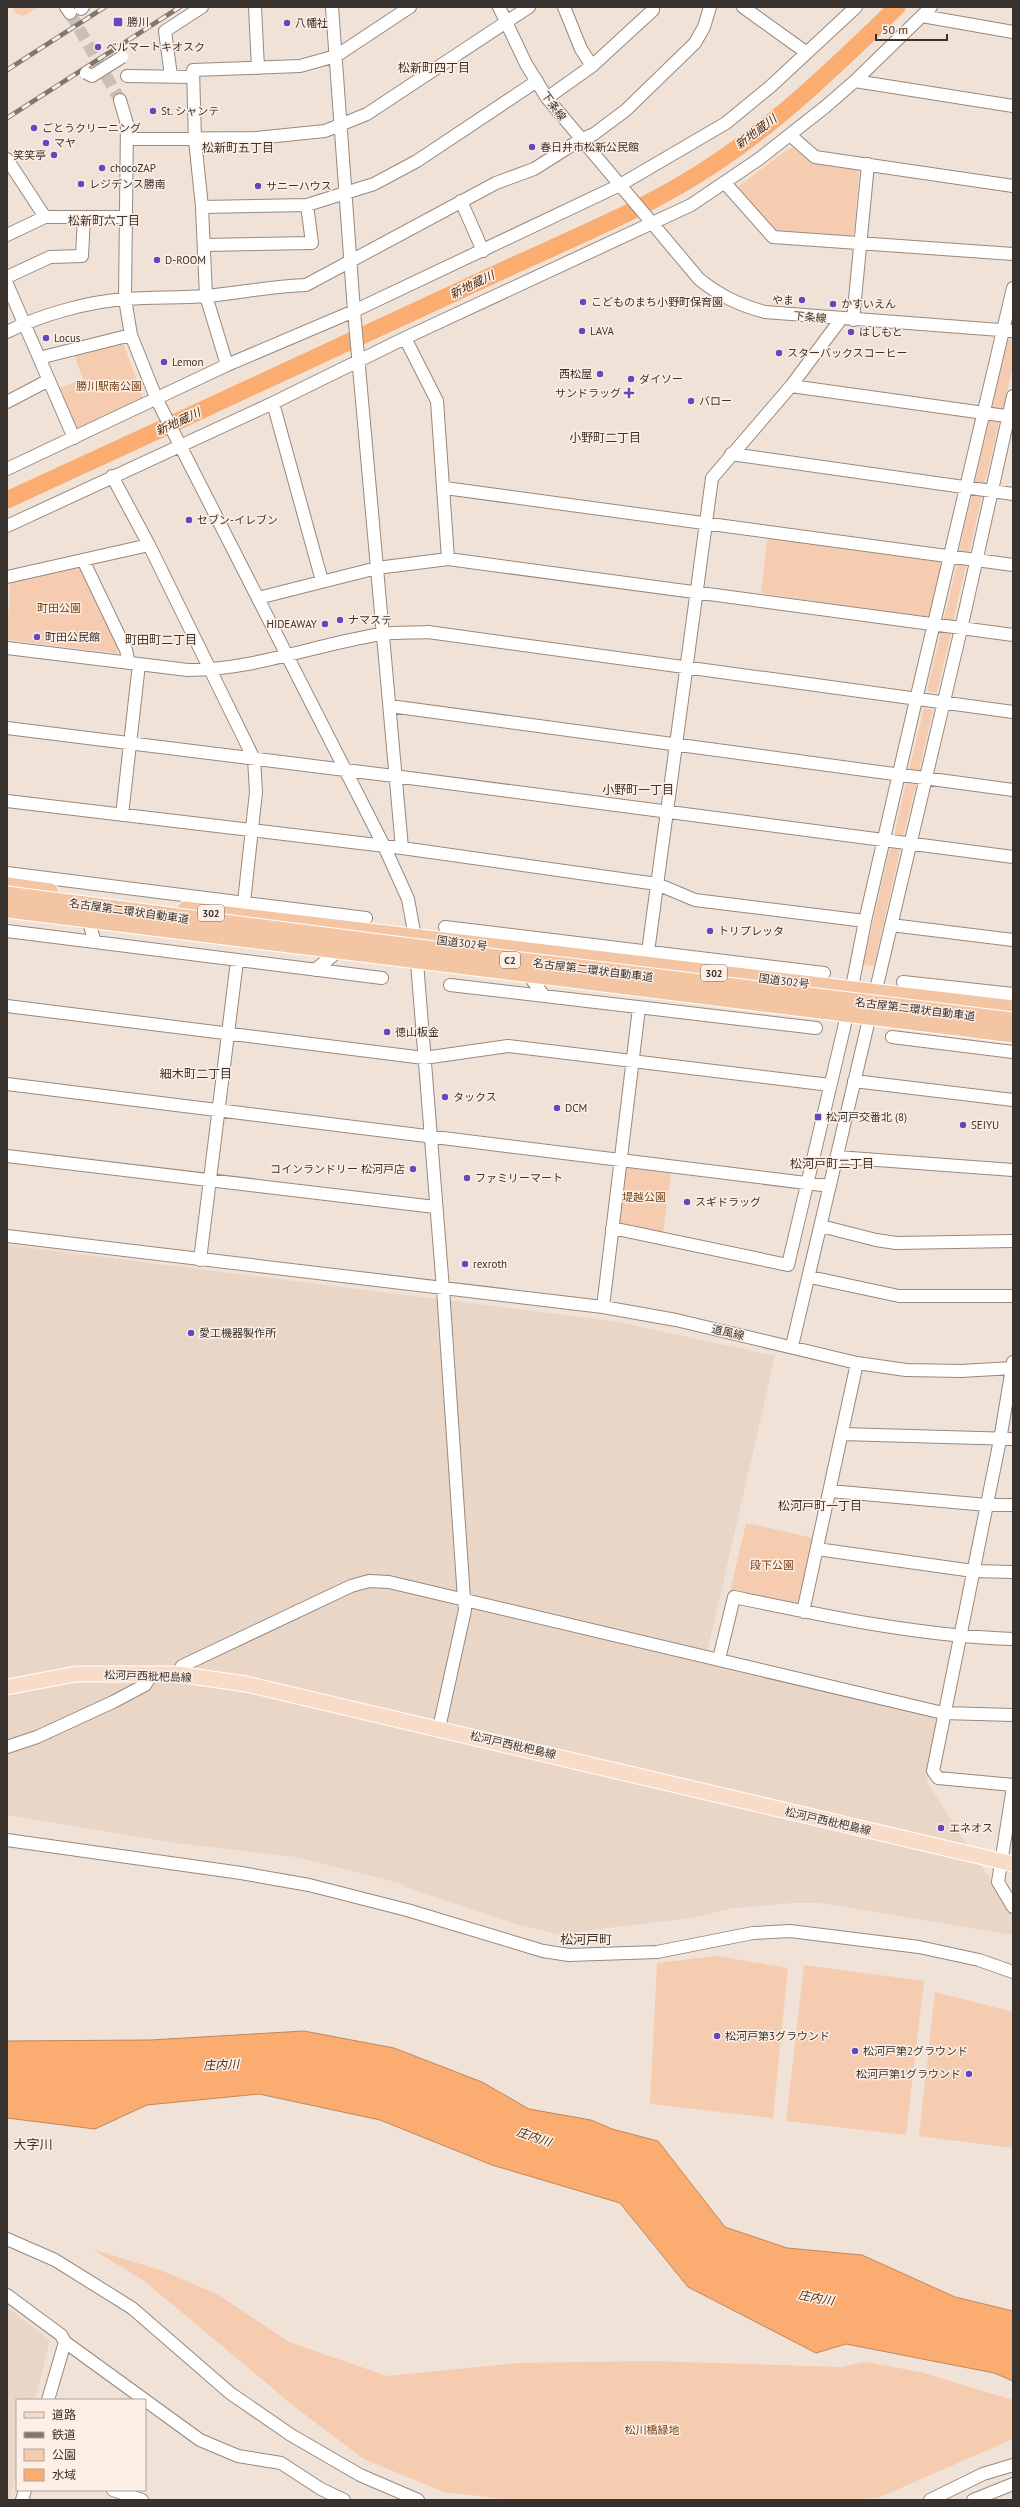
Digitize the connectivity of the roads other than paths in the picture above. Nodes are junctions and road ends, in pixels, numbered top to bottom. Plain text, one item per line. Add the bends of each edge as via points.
1 (202, 7) edge
2 (255, 7) edge
3 (332, 7) edge
4 (410, 7) edge
5 (499, 7) edge
6 (529, 7) edge
7 (564, 7) edge
8 (653, 7) edge
9 (710, 7) edge
10 (743, 7) edge
11 (856, 7) edge
12 (931, 7) edge
13 (922, 16) junction
14 (506, 22) junction
15 (1013, 32) edge
16 (806, 54) junction
17 (336, 56) junction
18 (122, 57) dead end
19 (592, 66) junction
20 (258, 68) junction
21 (86, 73) dead end
22 (127, 76) dead end
23 (171, 76) junction
24 (193, 77) junction
25 (537, 81) junction
26 (855, 81) junction
27 (546, 98) junction
28 (120, 100) tunnel mouth
29 (1013, 106) edge
30 (341, 125) junction
31 (790, 135) junction
32 (127, 139) junction
33 (195, 140) junction
34 (580, 140) junction
35 (7, 159) edge
36 (868, 164) junction
37 (725, 183) junction
38 (1013, 186) edge
39 (623, 189) junction
40 (346, 194) junction
41 (461, 201) junction
42 (307, 205) junction
43 (202, 207) junction
44 (84, 217) junction
45 (126, 217) junction
46 (45, 218) junction
47 (649, 219) junction
48 (7, 235) edge
49 (862, 244) junction
50 (204, 245) junction
51 (483, 251) junction
52 (1013, 254) edge
53 (351, 261) junction
54 (7, 277) edge
55 (7, 284) edge
56 (1013, 288) edge
57 (206, 296) junction
58 (125, 299) junction
59 (354, 316) junction
60 (841, 319) junction
61 (853, 320) junction
62 (23, 324) junction
63 (1008, 331) edge
64 (7, 332) edge
65 (131, 335) junction
66 (405, 338) junction
67 (358, 357) junction
68 (39, 358) junction
69 (227, 365) junction
70 (49, 380) junction
71 (791, 386) junction
72 (1013, 396) edge
73 (158, 400) junction
74 (7, 402) edge
75 (273, 403) junction
76 (983, 413) junction
77 (1011, 417) edge
78 (74, 438) junction
79 (180, 444) junction
80 (732, 454) junction
81 (7, 469) edge
82 (112, 476) junction
83 (445, 488) junction
84 (967, 488) junction
85 (991, 491) junction
86 (1013, 494) edge
87 (706, 522) junction
88 (7, 526) edge
89 (149, 545) junction
90 (951, 556) junction
91 (448, 559) junction
92 (83, 560) junction
93 (976, 560) junction
94 (1013, 565) edge
95 (377, 568) junction
96 (7, 577) edge
97 (322, 581) junction
98 (698, 592) junction
99 (258, 598) junction
100 (934, 625) junction
101 (961, 628) junction
102 (383, 634) junction
103 (1013, 636) edge
104 (7, 648) edge
105 (287, 656) junction
106 (134, 663) junction
107 (688, 666) junction
108 (210, 670) junction
109 (916, 699) junction
110 (943, 702) junction
111 (390, 706) junction
112 (1013, 712) edge
113 (7, 728) edge
114 (131, 743) junction
115 (677, 746) junction
116 (254, 758) junction
117 (344, 770) junction
118 (899, 775) junction
119 (394, 776) junction
120 (926, 779) junction
121 (1013, 790) edge
122 (7, 801) edge
123 (668, 812) junction
124 (122, 815) junction
125 (252, 831) junction
126 (884, 840) junction
127 (910, 843) junction
128 (384, 846) junction
129 (402, 848) junction
130 (1013, 858) edge
131 (7, 873) edge
132 (48, 878) junction
133 (657, 884) junction
134 (7, 886) edge
135 (7, 890) edge
136 (35, 890) junction
137 (7, 895) edge
138 (80, 897) junction
139 (244, 902) junction
140 (7, 909) edge
141 (300, 909) junction
142 (107, 915) junction
143 (7, 918) edge
144 (865, 921) junction
145 (308, 924) junction
146 (365, 924) junction
147 (891, 925) junction
148 (445, 927) dead end
149 (7, 931) edge
150 (493, 933) junction
151 (414, 937) junction
152 (1013, 940) edge
153 (95, 942) junction
154 (474, 944) junction
155 (510, 948) junction
156 (648, 952) junction
157 (237, 961) junction
158 (742, 969) junction
159 (315, 970) junction
160 (824, 973) dead end
161 (382, 978) dead end
162 (792, 982) junction
163 (903, 982) dead end
164 (450, 985) dead end
165 (851, 989) junction
166 (875, 992) junction
167 (1013, 994) edge
168 (544, 996) junction
169 (976, 1004) junction
170 (7, 1006) edge
171 (639, 1008) junction
172 (1013, 1009) edge
173 (739, 1020) junction
174 (1013, 1021) edge
175 (952, 1026) junction
176 (816, 1028) dead end
177 (228, 1033) junction
178 (1013, 1034) edge
179 (892, 1037) dead end
180 (1010, 1047) edge
181 (424, 1058) junction
182 (632, 1062) junction
183 (854, 1081) junction
184 (7, 1084) edge
185 (830, 1085) junction
186 (1013, 1100) edge
187 (219, 1110) junction
188 (430, 1135) junction
189 (7, 1156) edge
190 (837, 1157) junction
191 (621, 1159) junction
192 (1013, 1170) edge
193 (210, 1180) junction
194 (808, 1183) junction
195 (830, 1186) junction
196 (435, 1207) junction
197 (821, 1226) junction
198 (612, 1228) junction
199 (7, 1236) edge
200 (1013, 1241) edge
201 (200, 1260) junction
202 (810, 1277) junction
203 (443, 1289) junction
204 (1013, 1296) edge
205 (603, 1307) junction
206 (792, 1346) junction
207 (857, 1363) junction
208 (1013, 1366) edge
209 (842, 1434) junction
210 (1013, 1439) edge
211 (1000, 1440) junction
212 (830, 1491) junction
213 (987, 1505) junction
214 (1013, 1505) edge
215 (817, 1549) junction
216 (973, 1571) junction
217 (1013, 1572) edge
218 (464, 1599) junction
219 (803, 1612) junction
220 (960, 1637) junction
221 (1013, 1639) edge
222 (719, 1659) junction
223 (152, 1674) junction
224 (177, 1674) junction
225 (7, 1687) edge
226 (943, 1713) junction
227 (1013, 1715) edge
228 (439, 1728) junction
229 (7, 1747) edge
230 (1013, 1786) edge
231 (7, 1840) edge
232 (1007, 1863) edge
233 (1013, 1907) edge
234 (1013, 1972) edge
235 (7, 2240) edge
236 (7, 2295) edge
237 (65, 2342) junction
238 (48, 2399) edge
239 (144, 2399) edge
240 (146, 2401) edge
241 (1013, 2465) edge
242 (1013, 2484) edge
243 (116, 2491) edge
244 (319, 2494) edge
245 (142, 2500) edge
246 (344, 2500) edge
247 (418, 2500) edge
248 (930, 2500) edge
249 (973, 2500) edge

1 - 23 street via 164,32
2 - 20 street
3 - 17 street
4 - 17 street
5 - 14 street, 下条線
6 - 14 street
7 - 19 street via 581,49
8 - 19 street via 653,10
9 - 34 street via 704,27 689,48 626,110 594,134
10 - 16 street
11 - 16 street
12 - 13 street
13 - 15 street
13 - 26 street
14 - 25 street, 下条線
14 - 30 street via 367,114
16 - 39 street via 726,123
17 - 20 street via 300,66
17 - 30 street
18 - 21 street, bridge via 92,76
19 - 27 street
20 - 24 street via 193,70
22 - 23 street
23 - 24 street
24 - 33 street
25 - 27 street, 下条線
25 - 40 street via 417,161 374,184
26 - 29 street
26 - 31 street
27 - 34 street, 下条線
28 - 32 street via 126,119
30 - 33 street via 324,131 290,136
30 - 40 street
31 - 36 street via 815,157
31 - 37 street
32 - 33 street
32 - 45 street
33 - 43 street
34 - 39 street, 下条線
34 - 41 street via 534,169 496,183
35 - 46 street
36 - 38 street
36 - 49 street
37 - 47 street via 691,205
37 - 49 street via 773,236
39 - 47 street, 下条線
39 - 51 street
40 - 42 street
40 - 53 street
41 - 51 street
41 - 53 street
42 - 43 street
42 - 50 street via 312,243
43 - 50 street
44 - 45 street
44 - 46 street
44 - 54 street via 82,256 50,257
45 - 58 street
46 - 48 street
47 - 60 street, 下条線 via 699,279 716,293 740,305 765,312
47 - 66 street
49 - 52 street
49 - 61 street
50 - 57 street
51 - 59 street
53 - 57 street via 306,285 272,286
53 - 59 street
55 - 62 street
56 - 63 street
57 - 58 street
57 - 69 street
58 - 62 street via 75,308
58 - 65 street
59 - 67 street
59 - 69 street
60 - 61 street, 下条線
60 - 71 street
61 - 63 street, 下条線
62 - 64 street
62 - 68 street
63 - 76 street
65 - 68 street
65 - 73 street
66 - 67 street
66 - 83 street via 437,401
67 - 75 street
67 - 95 street
68 - 70 street
69 - 73 street
70 - 74 street
70 - 78 street
71 - 76 street
71 - 80 street
72 - 77 street
73 - 78 street
73 - 79 street
75 - 79 street
75 - 97 street
76 - 77 street
76 - 84 street
77 - 85 street
78 - 81 street
79 - 82 street
79 - 99 street
80 - 84 street
80 - 87 street via 712,478
82 - 88 street
82 - 89 street
83 - 87 street
83 - 91 street
84 - 85 street
84 - 90 street
85 - 86 street
85 - 93 street
87 - 90 street
87 - 98 street
89 - 92 street
89 - 108 street
90 - 93 street
90 - 100 street
91 - 95 street
91 - 98 street
92 - 96 street
92 - 106 street
93 - 94 street
93 - 101 street
95 - 97 street
95 - 102 street
97 - 99 street
98 - 100 street
98 - 107 street
99 - 105 street
100 - 101 street
100 - 109 street
101 - 103 street
101 - 110 street
102 - 105 street
102 - 107 street via 428,632
102 - 111 street
104 - 106 street
105 - 108 street via 252,665
105 - 117 street
106 - 108 street
106 - 114 street
107 - 109 street
107 - 115 street
108 - 116 street
109 - 110 street
109 - 118 street
110 - 112 street
110 - 120 street
111 - 115 street
111 - 119 street
113 - 114 street
114 - 116 street
114 - 124 street
115 - 118 street
115 - 123 street
116 - 117 street
116 - 125 street via 256,792
117 - 119 street
117 - 128 street
118 - 120 street
118 - 126 street
119 - 123 street
119 - 129 street
120 - 121 street
120 - 127 street
122 - 124 street
123 - 126 street
123 - 133 street
124 - 125 street
125 - 128 street
125 - 139 street
126 - 127 street
126 - 144 street
127 - 130 street
127 - 147 street
128 - 129 street
128 - 151 street via 408,899
129 - 133 street
131 - 132 street
132 - 136 street
132 - 139 street
133 - 144 street via 695,900
133 - 156 street
134 - 136 highway, 国道302号 / 302
135 - 142 highway, bridge
136 - 138 highway, 国道302号 / 302
137 - 142 highway, 名古屋第二環状自動車道 / C2, bridge
138 - 145 highway, 国道302号 / 302
138 - 153 street
139 - 141 street
140 - 142 highway, 名古屋第二環状自動車道 / C2, bridge
141 - 145 street
141 - 146 street
142 - 143 highway, bridge
142 - 174 highway, 名古屋第二環状自動車道 / C2, bridge
142 - 175 highway, 名古屋第二環状自動車道 / C2, bridge
144 - 165 street
145 - 146 highway, 国道302号 / 302
146 - 151 highway, 国道302号 / 302
146 - 159 street
147 - 152 street
147 - 166 street
148 - 150 street
149 - 153 street
150 - 154 street
150 - 156 street
151 - 154 highway, 国道302号 / 302
151 - 181 street
153 - 157 street
154 - 155 highway, 国道302号 / 302
155 - 158 highway, 国道302号 / 302
155 - 168 street
156 - 158 street
157 - 159 street
157 - 177 street
158 - 160 street
158 - 162 highway, 国道302号 / 302
159 - 161 street
162 - 165 highway, 国道302号 / 302
162 - 173 street
163 - 167 street
164 - 168 street
165 - 166 highway, 国道302号 / 302
165 - 185 street
166 - 169 highway, 国道302号 / 302
166 - 183 street
168 - 171 street
169 - 172 highway, 国道302号 / 302
169 - 180 street
170 - 177 street
171 - 173 street
171 - 182 street
173 - 176 street
175 - 178 highway, 名古屋第二環状自動車道 / C2, bridge
175 - 180 highway, bridge
177 - 181 street
177 - 187 street
179 - 180 street
181 - 182 street via 508,1046
181 - 188 street
182 - 185 street
182 - 191 street
183 - 186 street
183 - 190 street
184 - 187 street
185 - 194 street
187 - 188 street
187 - 193 street
188 - 191 street
188 - 196 street
189 - 193 street
190 - 192 street
190 - 195 street
191 - 194 street
191 - 198 street
193 - 196 street
193 - 201 street
194 - 195 street
194 - 198 street via 788,1265
195 - 197 street
196 - 203 street
197 - 200 street via 896,1243
197 - 202 street
198 - 205 street
199 - 201 street, 道風線
201 - 203 street, 道風線
202 - 204 street via 899,1296
202 - 206 street
203 - 205 street, 道風線
203 - 218 street
205 - 206 street, 道風線 via 676,1320
206 - 207 street, 道風線
207 - 208 street, 道風線 via 906,1370 961,1371
207 - 209 street
208 - 211 street
209 - 211 street
209 - 212 street
210 - 211 street
211 - 213 street
212 - 213 street
212 - 215 street
213 - 214 street
213 - 216 street
215 - 216 street
215 - 219 street
216 - 217 street
216 - 220 street
218 - 222 street
218 - 224 street via 389,1582 369,1581 351,1586 182,1666
218 - 228 street via 465,1610
219 - 220 street
219 - 222 street via 734,1597
220 - 221 street
220 - 226 street
222 - 226 street
223 - 224 main road, 松河戸西枇杷島線
223 - 225 main road, 松河戸西枇杷島線 via 76,1674
223 - 229 street via 145,1685 113,1702 37,1738
224 - 228 main road, 松河戸西枇杷島線 via 291,1693
226 - 227 street
226 - 230 street via 933,1771 938,1778
228 - 232 main road, 松河戸西枇杷島線
230 - 232 street
231 - 234 street via 309,1885 407,1910 508,1942 549,1952 610,1955 657,1952 753,1933 790,1930 934,1950 979,1960
232 - 233 street via 998,1882
235 - 247 street via 55,2260 132,2308 230,2392 290,2435 360,2475
236 - 237 street via 61,2335
237 - 238 street
237 - 239 street
240 - 244 street via 200,2440 238,2456 280,2463
241 - 248 street via 984,2474
242 - 249 street
243 - 245 street
244 - 246 street

